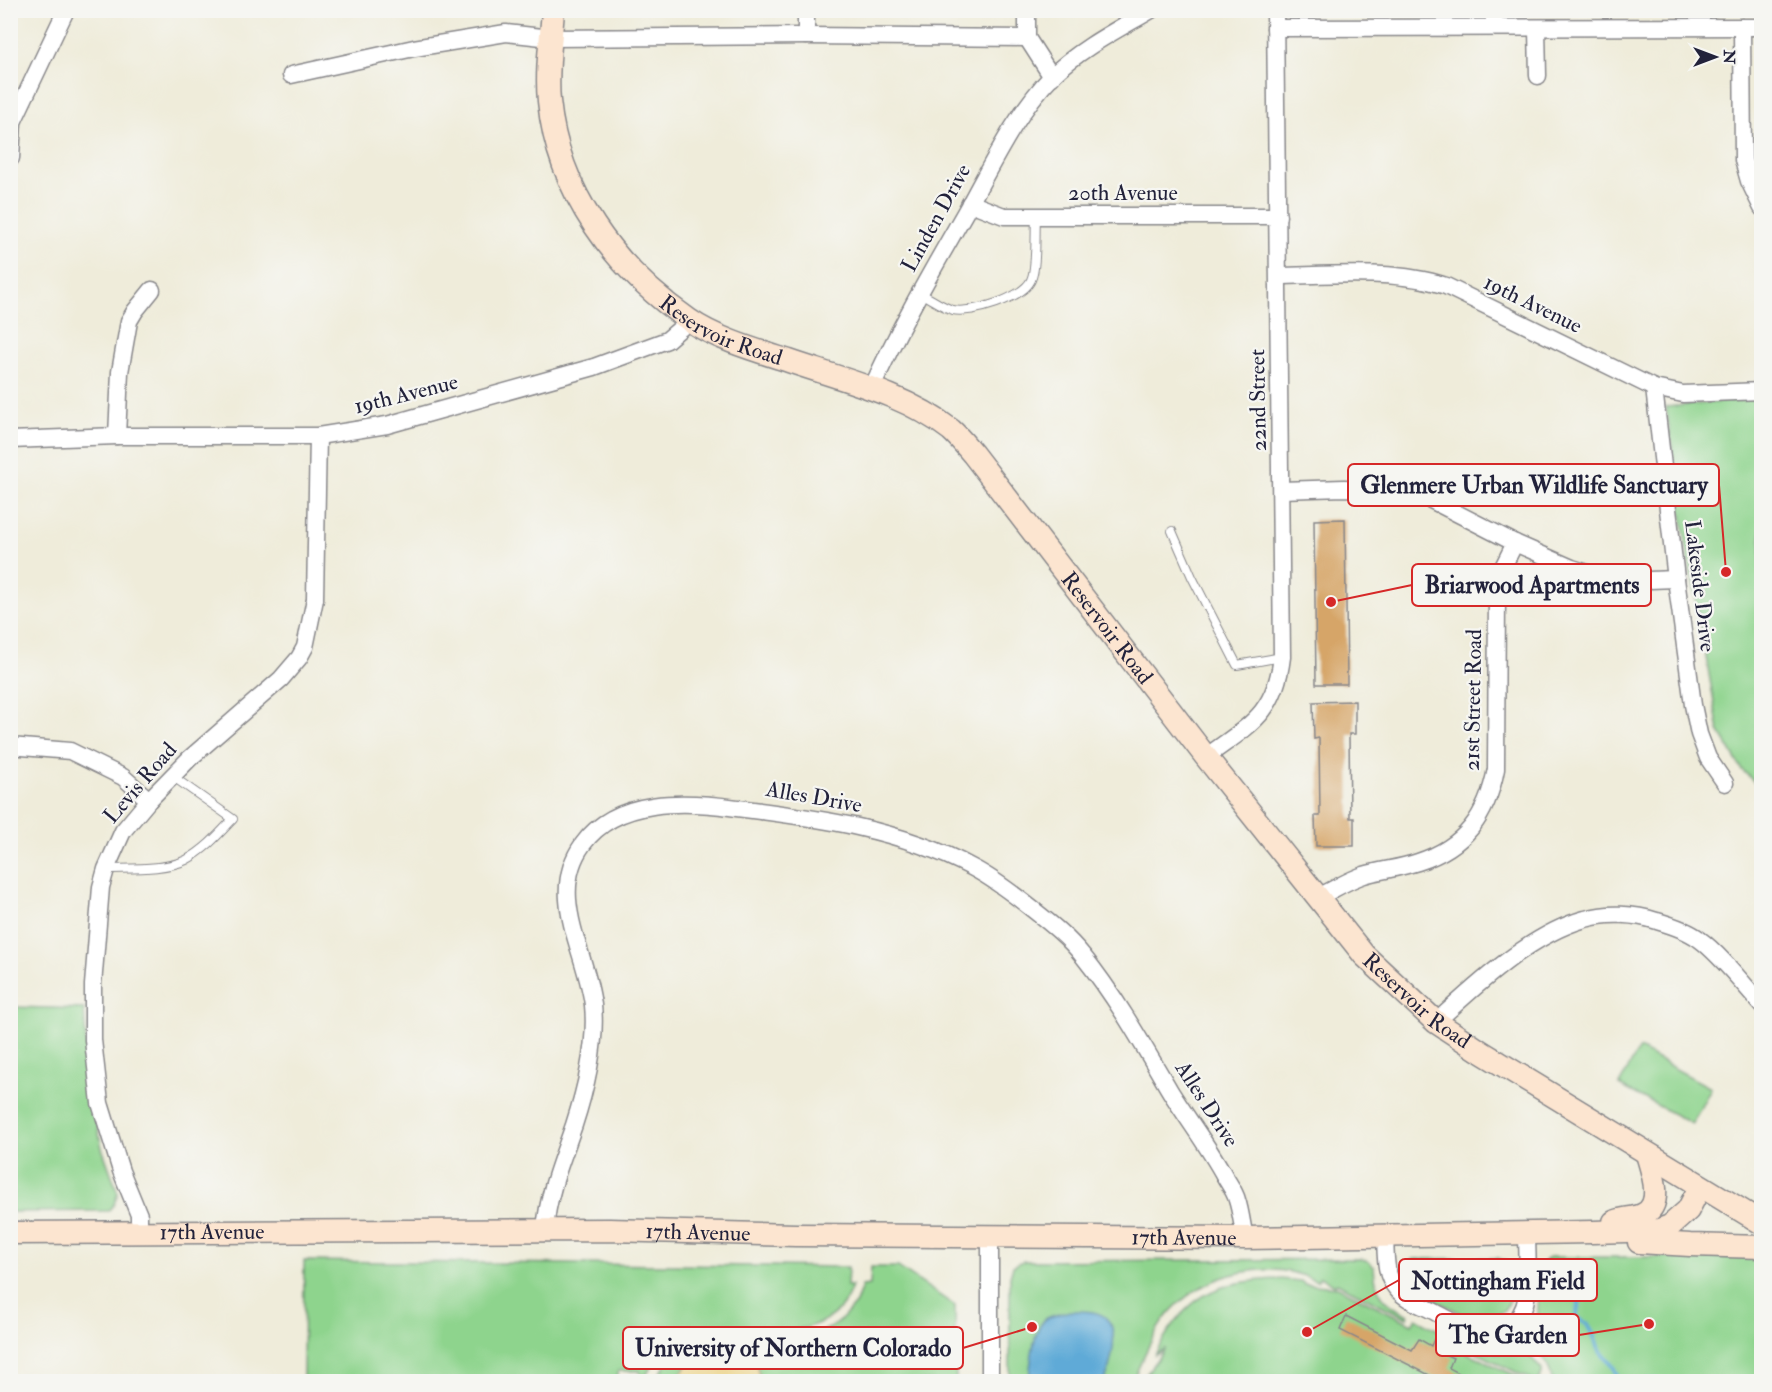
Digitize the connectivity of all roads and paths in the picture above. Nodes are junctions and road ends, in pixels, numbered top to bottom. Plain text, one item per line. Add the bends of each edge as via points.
1 (66, 10) edge
2 (553, 10) edge
3 (806, 10) edge
4 (1027, 10) edge
5 (1151, 10) edge
6 (1275, 10) edge
7 (1494, 19) edge
8 (1742, 27) junction
9 (1761, 27) edge
10 (1275, 28) junction
11 (1537, 28) junction
12 (806, 36) junction
13 (551, 38) junction
14 (1027, 38) junction
15 (291, 75) dead end
16 (1538, 76) dead end
17 (1052, 77) junction
18 (10, 158) edge
19 (970, 203) junction
20 (1761, 208) edge
21 (1036, 216) junction
22 (1278, 216) junction
23 (1279, 276) junction
24 (152, 290) dead end
25 (920, 292) junction
26 (689, 321) junction
27 (872, 388) junction
28 (1654, 388) junction
29 (1761, 391) edge
30 (117, 436) junction
31 (318, 436) junction
32 (10, 440) edge
33 (1281, 490) junction
34 (1172, 531) dead end
35 (1515, 543) junction
36 (1676, 579) junction
37 (1282, 657) junction
38 (10, 746) edge
39 (1206, 757) junction
40 (172, 776) junction
41 (1725, 783) dead end
42 (148, 801) junction
43 (106, 869) junction
44 (1318, 897) junction
45 (1761, 1005) edge
46 (1436, 1022) junction
47 (1647, 1154) junction
48 (1700, 1187) junction
49 (1761, 1223) edge
50 (546, 1230) junction
51 (1593, 1232) junction
52 (10, 1233) edge
53 (140, 1233) junction
54 (1527, 1233) junction
55 (990, 1235) junction
56 (1385, 1235) junction
57 (1245, 1238) junction
58 (1761, 1246) edge
59 (990, 1382) edge

1 - 18 street via 13,122
2 - 13 street, Reservoir Road
3 - 12 street
4 - 14 street
5 - 17 street, Linden Drive via 1083,51
6 - 10 street, 22nd Street
7 - 10 street
7 - 11 street
8 - 9 street
8 - 11 street
8 - 20 street via 1743,160
10 - 22 street, 22nd Street
11 - 16 street
12 - 13 street
12 - 14 street
13 - 15 street via 506,33
13 - 26 street, Reservoir Road via 549,102 561,158 573,190 588,217 634,275
14 - 17 street
17 - 19 street, Linden Drive via 1022,115
19 - 21 street, 20th Avenue via 1004,216
19 - 25 street, Linden Drive
21 - 22 street, 20th Avenue
21 - 25 lane via 1033,278 1026,290 1003,301 964,311 951,310
22 - 23 street, 22nd Street
23 - 28 street, 19th Avenue via 1396,276 1432,281
23 - 33 street, 22nd Street
24 - 30 street via 129,321 120,372
25 - 27 street, Linden Drive
26 - 27 street, Reservoir Road via 726,338
26 - 31 street, 19th Avenue via 667,340 594,367 387,424
27 - 39 street, Reservoir Road via 933,418 973,454
28 - 29 street, 19th Avenue via 1683,394
28 - 36 street, Lakeside Drive
30 - 31 street, 19th Avenue
30 - 32 street, 19th Avenue
31 - 40 street, Levis Road via 315,599 305,647 281,679
33 - 35 street via 1401,490 1427,498
33 - 37 street, 22nd Street
34 - 37 lane via 1237,665
35 - 36 street via 1607,579
35 - 44 street, 21st Street Road via 1500,573 1497,593 1496,769 1486,808 1450,848 1419,862 1363,876
36 - 41 street, Lakeside Drive via 1699,734 1708,758
37 - 39 street, 22nd Street via 1279,679 1267,706 1247,727
38 - 42 street via 70,752 123,777
39 - 44 street, Reservoir Road
40 - 42 street, Levis Road
40 - 43 lane via 233,819 211,843 185,861
42 - 43 street, Levis Road via 123,831
43 - 53 street, Levis Road via 93,985 93,1040 100,1103 139,1215
44 - 46 street, Reservoir Road via 1364,955
45 - 46 street via 1699,939 1643,917 1613,915 1585,918 1542,937 1492,973
46 - 47 street, Reservoir Road
47 - 48 street, Reservoir Road
47 - 51 street via 1655,1193 1649,1209 1643,1215
48 - 49 street, Reservoir Road
48 - 51 street, 17th Avenue via 1688,1210 1670,1226 1659,1230
50 - 53 street, 17th Avenue
50 - 55 street, 17th Avenue
50 - 57 street, Alles Drive via 549,1201 588,1071 593,1032 592,1004 568,912 567,886 573,861 584,843 605,823 629,811 671,804 712,804 868,829 918,844 973,867 1001,884 1059,930 1083,955 1126,1017 1210,1150 1236,1197
51 - 54 street, 17th Avenue
51 - 58 street via 1620,1240
52 - 53 street, 17th Avenue
54 - 56 street, 17th Avenue
54 - 56 street via 1525,1304 1509,1327 1486,1334 1473,1332 1404,1297 1388,1275
55 - 57 street, 17th Avenue
55 - 59 street
56 - 57 street, 17th Avenue

